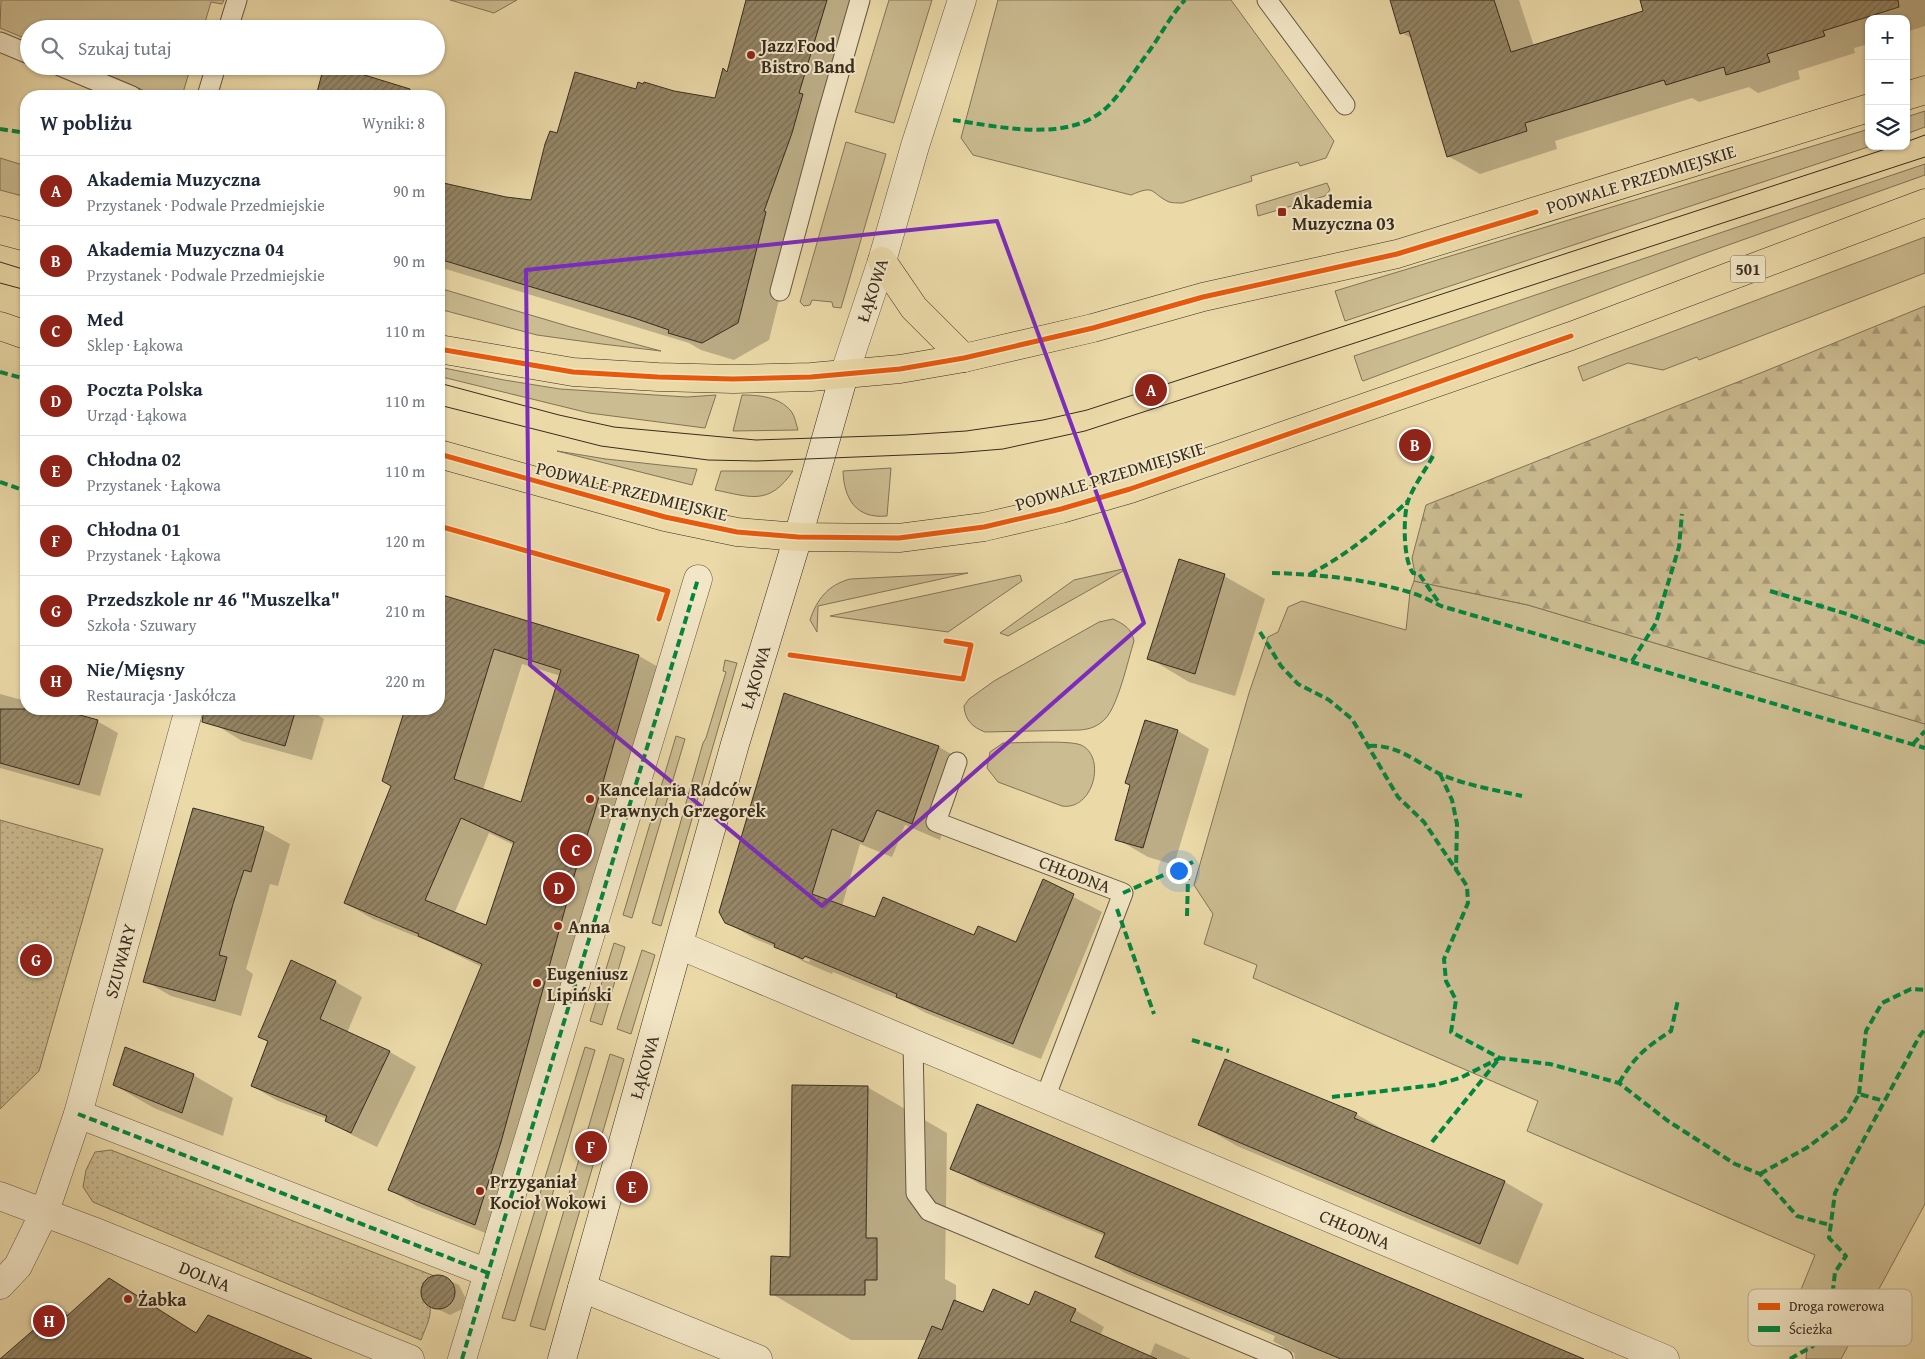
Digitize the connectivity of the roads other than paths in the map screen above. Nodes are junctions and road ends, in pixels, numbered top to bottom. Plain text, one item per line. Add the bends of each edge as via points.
1 (237, 0) edge
2 (860, 0) edge
3 (962, 0) edge
4 (1267, 0) edge
5 (231, 20) edge
6 (0, 42) edge
7 (20, 50) edge
8 (82, 75) edge
9 (213, 75) edge
10 (118, 90) edge
11 (209, 90) edge
12 (1925, 90) edge
13 (1910, 95) edge
14 (1344, 104) dead end
15 (1865, 109) edge
16 (1925, 203) edge
17 (0, 230) edge
18 (20, 236) edge
19 (882, 260) junction
20 (780, 291) dead end
21 (0, 326) edge
22 (20, 332) edge
23 (445, 350) edge
24 (964, 358) junction
25 (844, 375) junction
26 (445, 456) edge
27 (798, 537) junction
28 (698, 579) dead end
29 (187, 715) edge
30 (957, 762) dead end
31 (679, 945) junction
32 (913, 1043) junction
33 (1045, 1098) junction
34 (78, 1114) junction
35 (0, 1196) edge
36 (45, 1212) junction
37 (488, 1273) junction
38 (0, 1285) edge
39 (582, 1288) junction
40 (410, 1359) edge
41 (462, 1359) edge
42 (562, 1359) edge
43 (758, 1359) edge
44 (1282, 1359) edge
45 (1665, 1359) edge

1 - 5 lane
2 - 20 lane
3 - 19 street, ŁĄKOWA
4 - 14 lane
6 - 7 lane
8 - 10 lane
9 - 11 lane
12 - 13 main road
15 - 24 main road, PODWALE PRZEDMIEJSKIE via 1397,254 1221,292 1093,328
16 - 27 main road, PODWALE PRZEDMIEJSKIE / 501 via 1562,339 1140,486 1070,507 984,527 899,538
17 - 18 main road
19 - 24 main road via 914,308
19 - 25 street, ŁĄKOWA
21 - 22 main road
23 - 25 main road, PODWALE PRZEDMIEJSKIE via 573,372 733,379
24 - 25 main road, PODWALE PRZEDMIEJSKIE
25 - 27 street, ŁĄKOWA
26 - 27 main road, PODWALE PRZEDMIEJSKIE / 501 via 689,523 737,532
27 - 31 street, ŁĄKOWA
28 - 37 street
29 - 34 street, SZUWARY
30 - 33 lane, CHŁODNA via 936,822 1123,893
31 - 32 street, CHŁODNA
31 - 39 street, ŁĄKOWA
32 - 33 street, CHŁODNA
32 - 44 lane via 916,1194 930,1211
33 - 45 street, CHŁODNA
34 - 36 street, SZUWARY
34 - 37 street
35 - 36 street, DOLNA
36 - 38 street, SZUWARY via 18,1266
36 - 40 street, DOLNA
37 - 41 street
39 - 42 street, ŁĄKOWA
39 - 43 street

